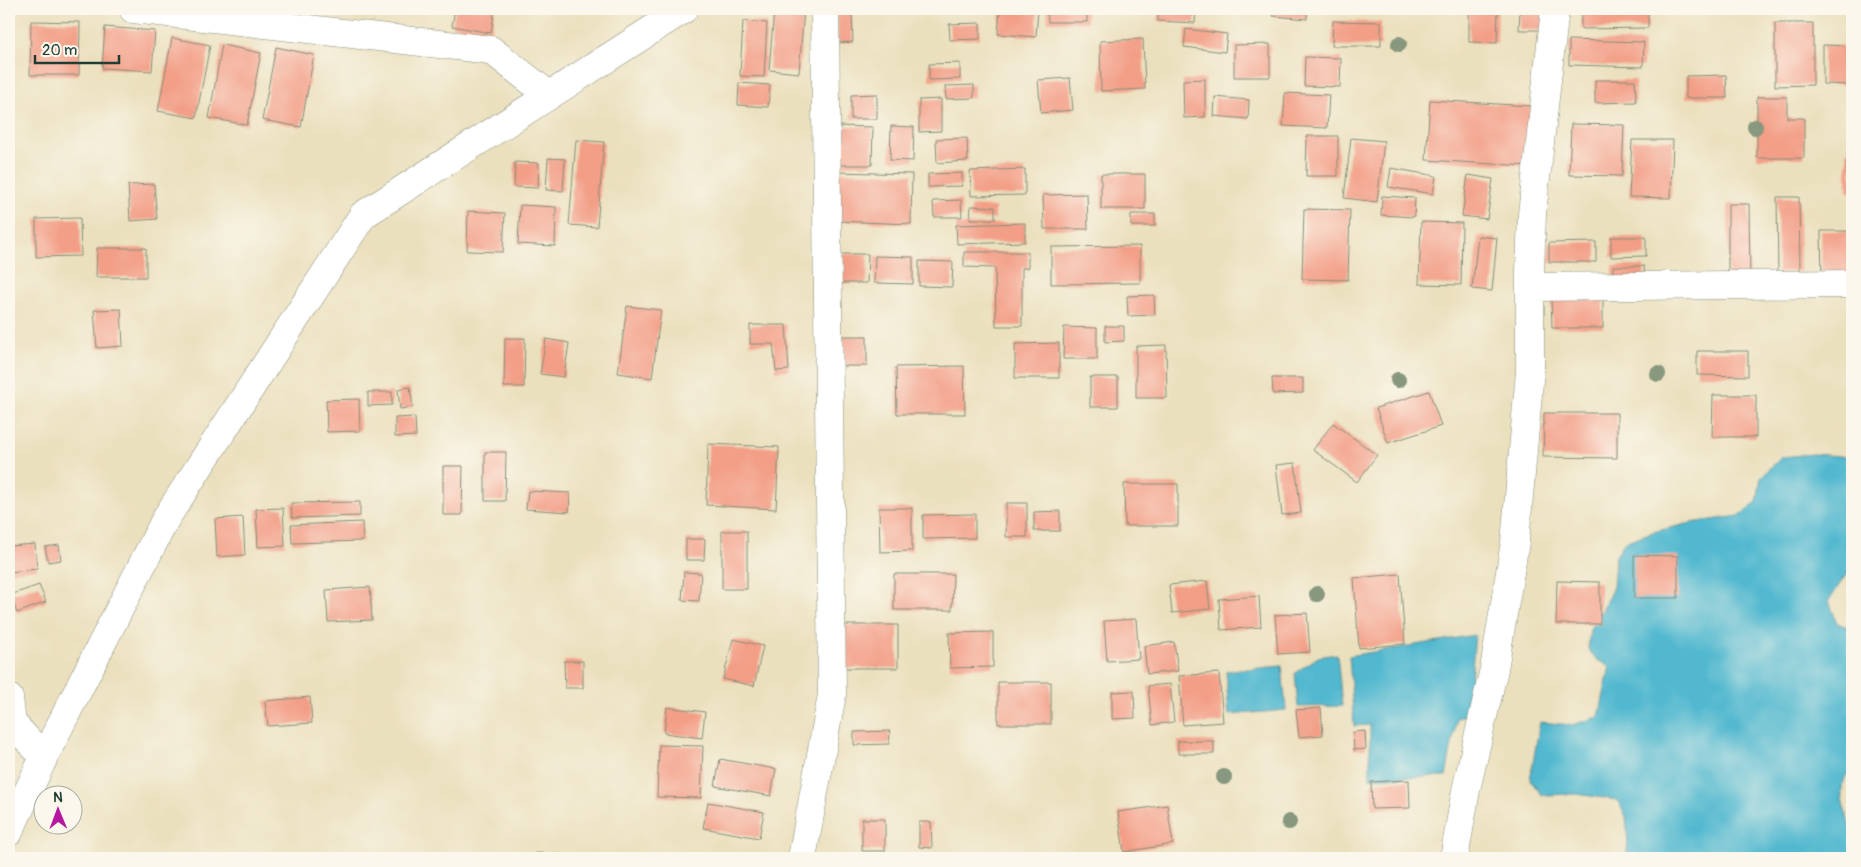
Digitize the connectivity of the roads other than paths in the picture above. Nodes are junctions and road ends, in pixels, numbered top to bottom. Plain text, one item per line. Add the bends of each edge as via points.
1 (132, 9) edge
2 (684, 9) edge
3 (825, 9) edge
4 (1555, 9) edge
5 (549, 95) junction
6 (1852, 284) edge
7 (1530, 287) junction
8 (9, 698) edge
9 (44, 757) junction
10 (9, 832) edge
11 (802, 858) edge
12 (1454, 858) edge

1 - 5 street via 491,50
2 - 5 street
3 - 11 street via 832,695
4 - 7 street via 1532,214
5 - 9 street via 363,215 166,518
6 - 7 street
7 - 12 street via 1530,371 1515,542 1494,669
8 - 9 street via 12,723
9 - 10 street

